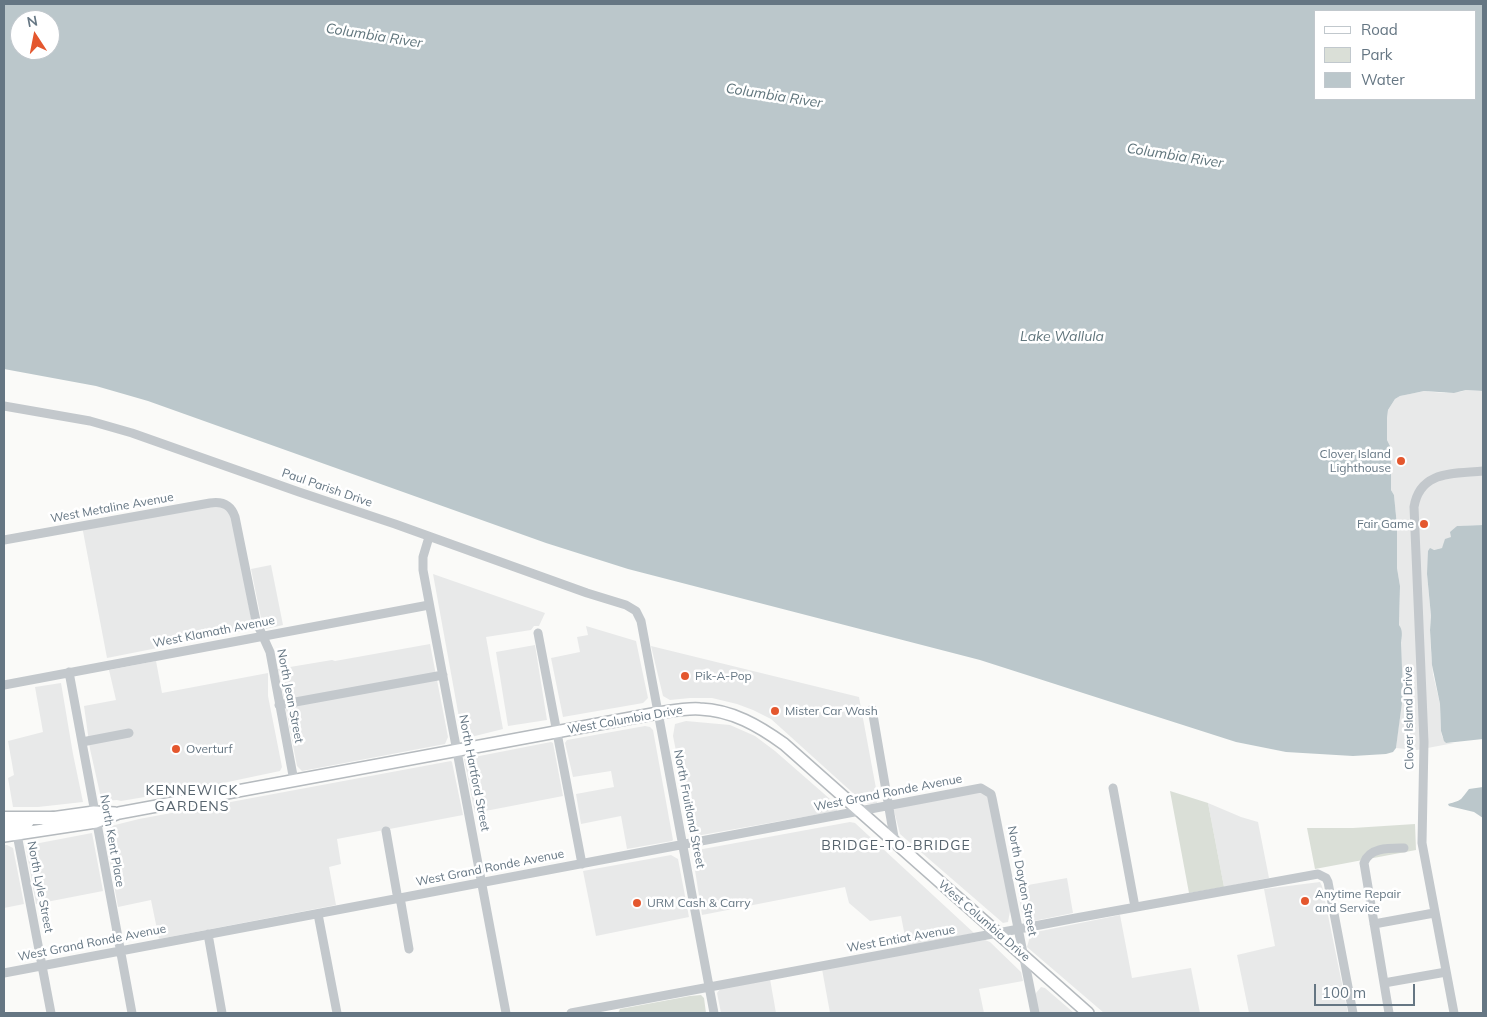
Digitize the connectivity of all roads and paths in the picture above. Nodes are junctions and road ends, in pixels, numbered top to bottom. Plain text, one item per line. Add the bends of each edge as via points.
1 (4, 406) edge
2 (1483, 471) edge
3 (226, 504) joint
4 (429, 537) junction
5 (4, 540) edge
6 (429, 605) junction
7 (636, 611) joint
8 (538, 632) dead end
9 (263, 636) junction
10 (69, 672) junction
11 (443, 675) junction
12 (4, 684) edge
13 (280, 705) junction
14 (872, 709) dead end
15 (658, 713) junction
16 (557, 732) junction
17 (128, 733) dead end
18 (82, 742) junction
19 (457, 750) junction
20 (294, 780) junction
21 (981, 788) joint
22 (1113, 788) dead end
23 (889, 806) junction
24 (860, 812) junction
25 (95, 817) junction
26 (4, 818) edge
27 (54, 818) junction
28 (4, 826) edge
29 (16, 829) junction
30 (386, 832) dead end
31 (4, 836) edge
32 (895, 843) junction
33 (683, 845) junction
34 (1404, 848) dead end
35 (582, 864) junction
36 (482, 883) junction
37 (399, 898) junction
38 (1135, 907) junction
39 (1434, 913) junction
40 (318, 914) junction
41 (1374, 924) junction
42 (1019, 930) junction
43 (997, 933) junction
44 (208, 934) junction
45 (409, 949) dead end
46 (120, 951) junction
47 (1024, 956) junction
48 (42, 966) junction
49 (1446, 972) junction
50 (4, 973) edge
51 (1384, 983) junction
52 (709, 987) junction
53 (608, 1010) edge
54 (51, 1013) edge
55 (132, 1013) edge
56 (222, 1013) edge
57 (336, 1013) edge
58 (506, 1013) edge
59 (571, 1013) edge
60 (714, 1013) edge
61 (1035, 1013) edge
62 (1088, 1013) edge
63 (1353, 1013) edge
64 (1389, 1013) edge
65 (1454, 1013) edge

1 - 4 street, Paul Parish Drive via 90,421 132,433
2 - 39 street, Clover Island Drive via 1432,479 1419,491 1414,507 1424,742 1422,843
3 - 5 street, West Metaline Avenue via 204,504
3 - 9 street, North Jean Street via 235,517 256,621
4 - 6 street, North Hartford Street via 422,566
4 - 7 street, Paul Parish Drive
6 - 9 street, West Klamath Avenue
6 - 11 street, North Hartford Street
7 - 15 street, North Fruitland Street via 641,620
8 - 16 street
9 - 10 street, West Klamath Avenue
9 - 13 street, North Jean Street via 270,652
10 - 12 street, West Klamath Avenue
10 - 18 street, North Kent Place
11 - 13 street
11 - 19 street, North Hartford Street
13 - 20 street, North Jean Street
14 - 23 street
15 - 16 main road, West Columbia Drive
15 - 24 main road, West Columbia Drive via 711,710 750,722 784,744
15 - 33 street, North Fruitland Street
16 - 19 main road, West Columbia Drive
16 - 35 street
17 - 18 street
18 - 25 street, North Kent Place
19 - 20 main road, West Columbia Drive
19 - 36 street, North Hartford Street
20 - 25 main road, West Columbia Drive
21 - 23 street, West Grand Ronde Avenue
21 - 42 street, North Dayton Street via 991,794
22 - 38 street
23 - 24 street, West Grand Ronde Avenue
23 - 32 street
24 - 32 main road, West Columbia Drive
24 - 33 street, West Grand Ronde Avenue
25 - 27 main road, West Columbia Drive
25 - 29 main road, West Columbia Drive
25 - 46 street, North Kent Place
26 - 27 highway
27 - 29 main road, West Columbia Drive
28 - 29 main road, West Columbia Drive
29 - 31 main road, West Columbia Drive
29 - 48 street, North Lyle Street
30 - 37 street
32 - 43 main road, West Columbia Drive
33 - 35 street, West Grand Ronde Avenue
33 - 52 street, North Fruitland Street
34 - 41 street via 1377,850 1367,856 1364,863
35 - 36 street, West Grand Ronde Avenue
36 - 37 street, West Grand Ronde Avenue
36 - 58 street, North Hartford Street
37 - 40 street, West Grand Ronde Avenue
37 - 45 street
38 - 42 street, West Entiat Avenue
38 - 63 street, West Entiat Avenue via 1318,874 1324,876 1328,882
39 - 41 street
39 - 49 street, Clover Island Drive
40 - 44 street, West Grand Ronde Avenue
40 - 57 street
41 - 51 street
42 - 43 street, West Entiat Avenue
42 - 47 street, North Dayton Street
43 - 47 main road, West Columbia Drive
43 - 52 street, West Entiat Avenue
44 - 46 street, West Grand Ronde Avenue
44 - 56 street
46 - 48 street, West Grand Ronde Avenue
46 - 55 street, North Kent Place
47 - 61 street, North Dayton Street
47 - 62 main road, West Columbia Drive
48 - 50 street, West Grand Ronde Avenue
48 - 54 street, North Lyle Street
49 - 51 street
49 - 65 street, Clover Island Drive
51 - 64 street
52 - 53 street, West Entiat Avenue
52 - 60 street, North Fruitland Street
53 - 59 street, West Entiat Avenue

